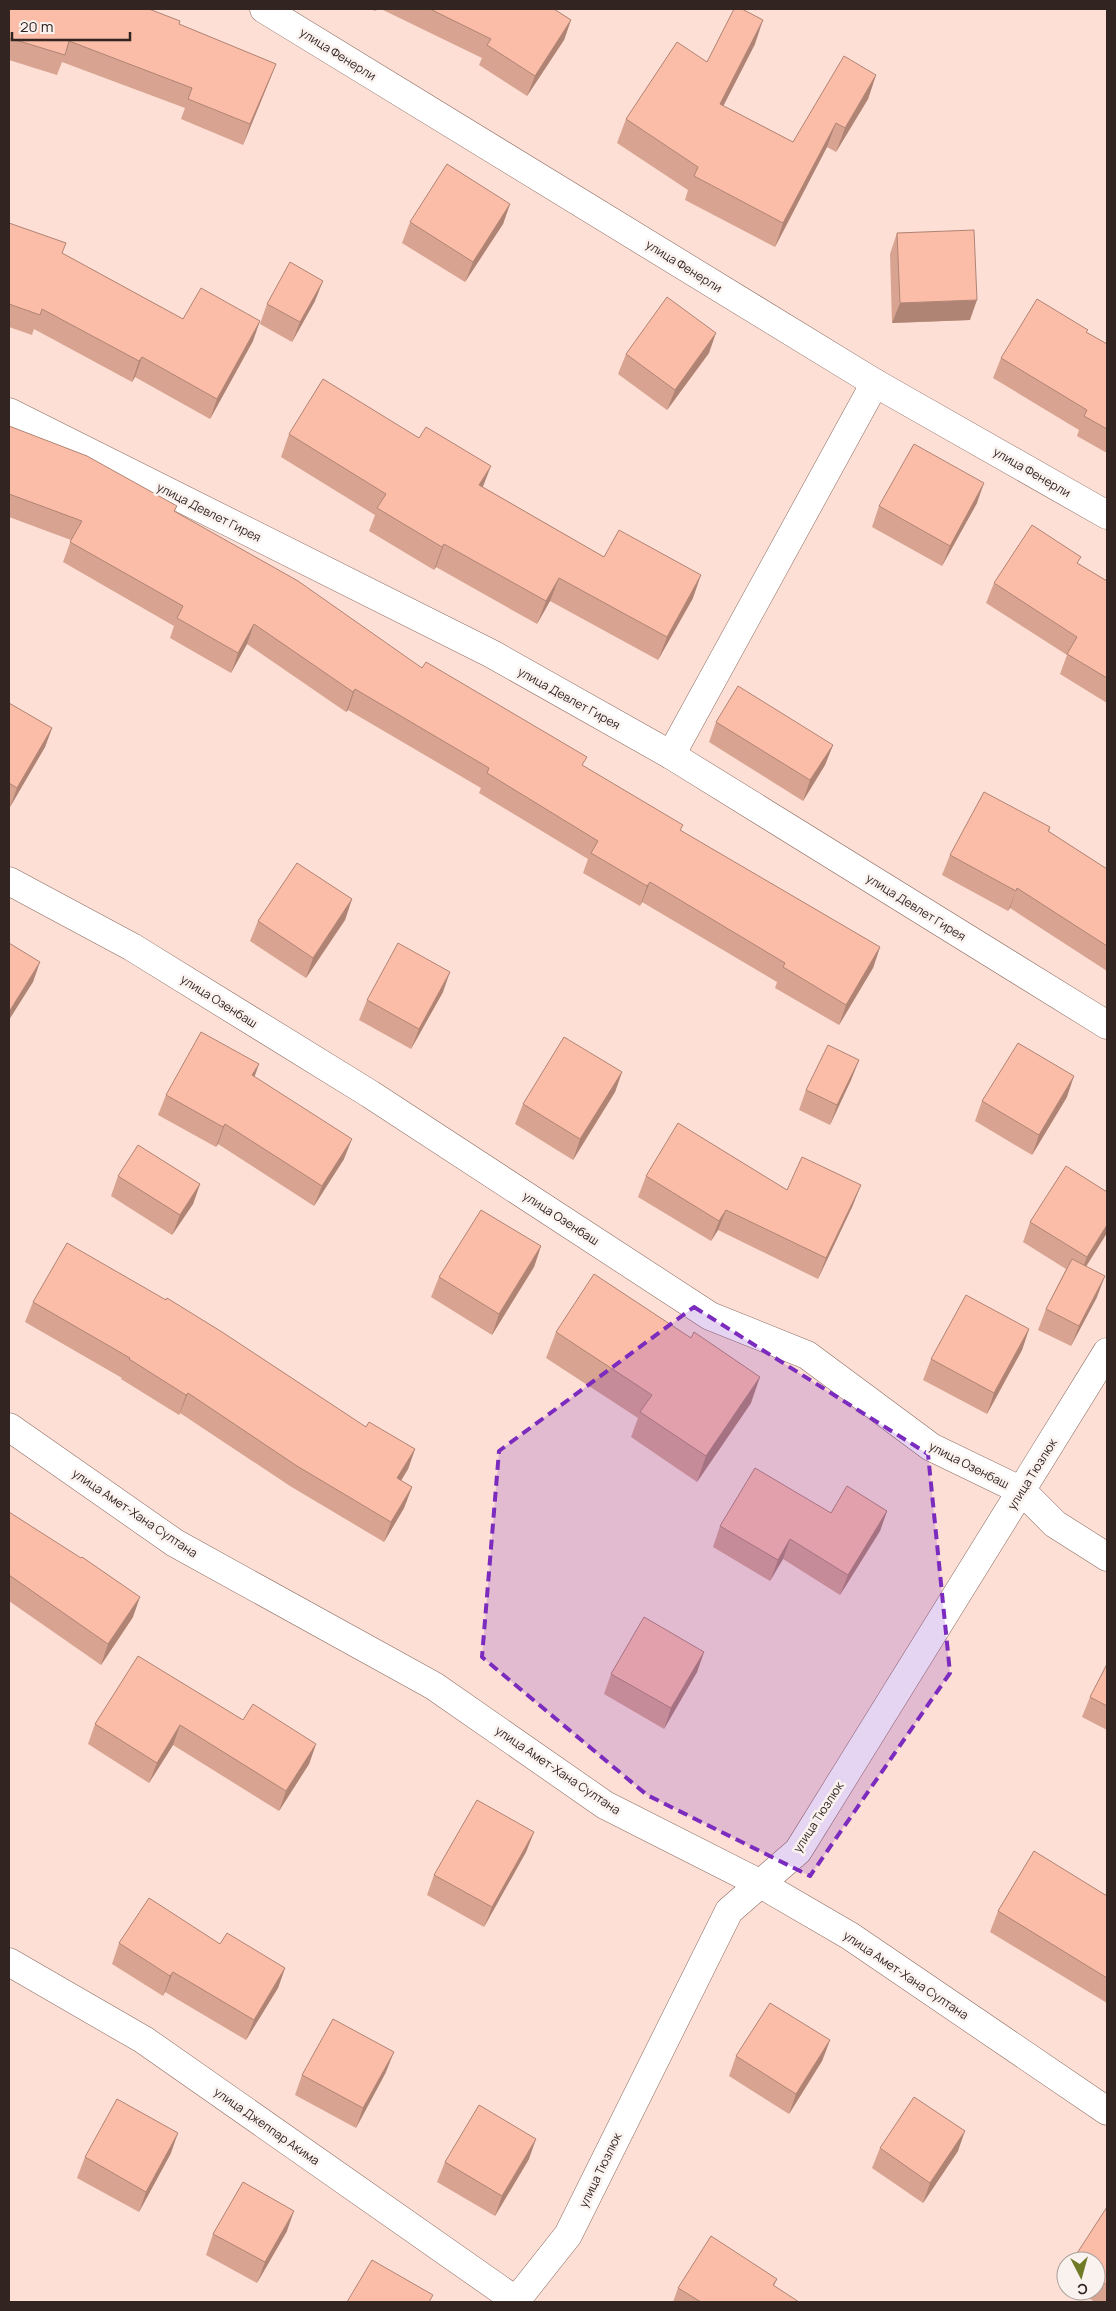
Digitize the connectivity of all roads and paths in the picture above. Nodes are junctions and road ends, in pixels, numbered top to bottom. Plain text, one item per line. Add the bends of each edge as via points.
1 (264, 9) edge
2 (875, 383) junction
3 (9, 412) edge
4 (1107, 515) edge
5 (671, 755) junction
6 (9, 881) edge
7 (1107, 1025) edge
8 (1107, 1352) edge
9 (9, 1428) edge
10 (1022, 1491) junction
11 (1107, 1557) edge
12 (759, 1883) junction
13 (9, 1962) edge
14 (1107, 2111) edge
15 (516, 2302) edge

1 - 2 street, улица Фенерли
2 - 4 street, улица Фенерли
2 - 5 street
3 - 5 street, улица Девлет Гирея via 492,654
5 - 7 street, улица Девлет Гирея
6 - 10 street, улица Озенбаш via 132,947 353,1083 710,1316 807,1355 930,1447
8 - 10 street, улица Тюзлюк
9 - 12 street, улица Амет-Хана Султана via 175,1543 434,1686 605,1805
10 - 11 street, улица Озенбаш via 1055,1524
10 - 12 street, улица Тюзлюк via 798,1851
12 - 14 street, улица Амет-Хана Султана via 850,1936
12 - 15 street, улица Тюзлюк via 729,1911 568,2235
13 - 15 street, улица Джеппар Акима via 144,2040

